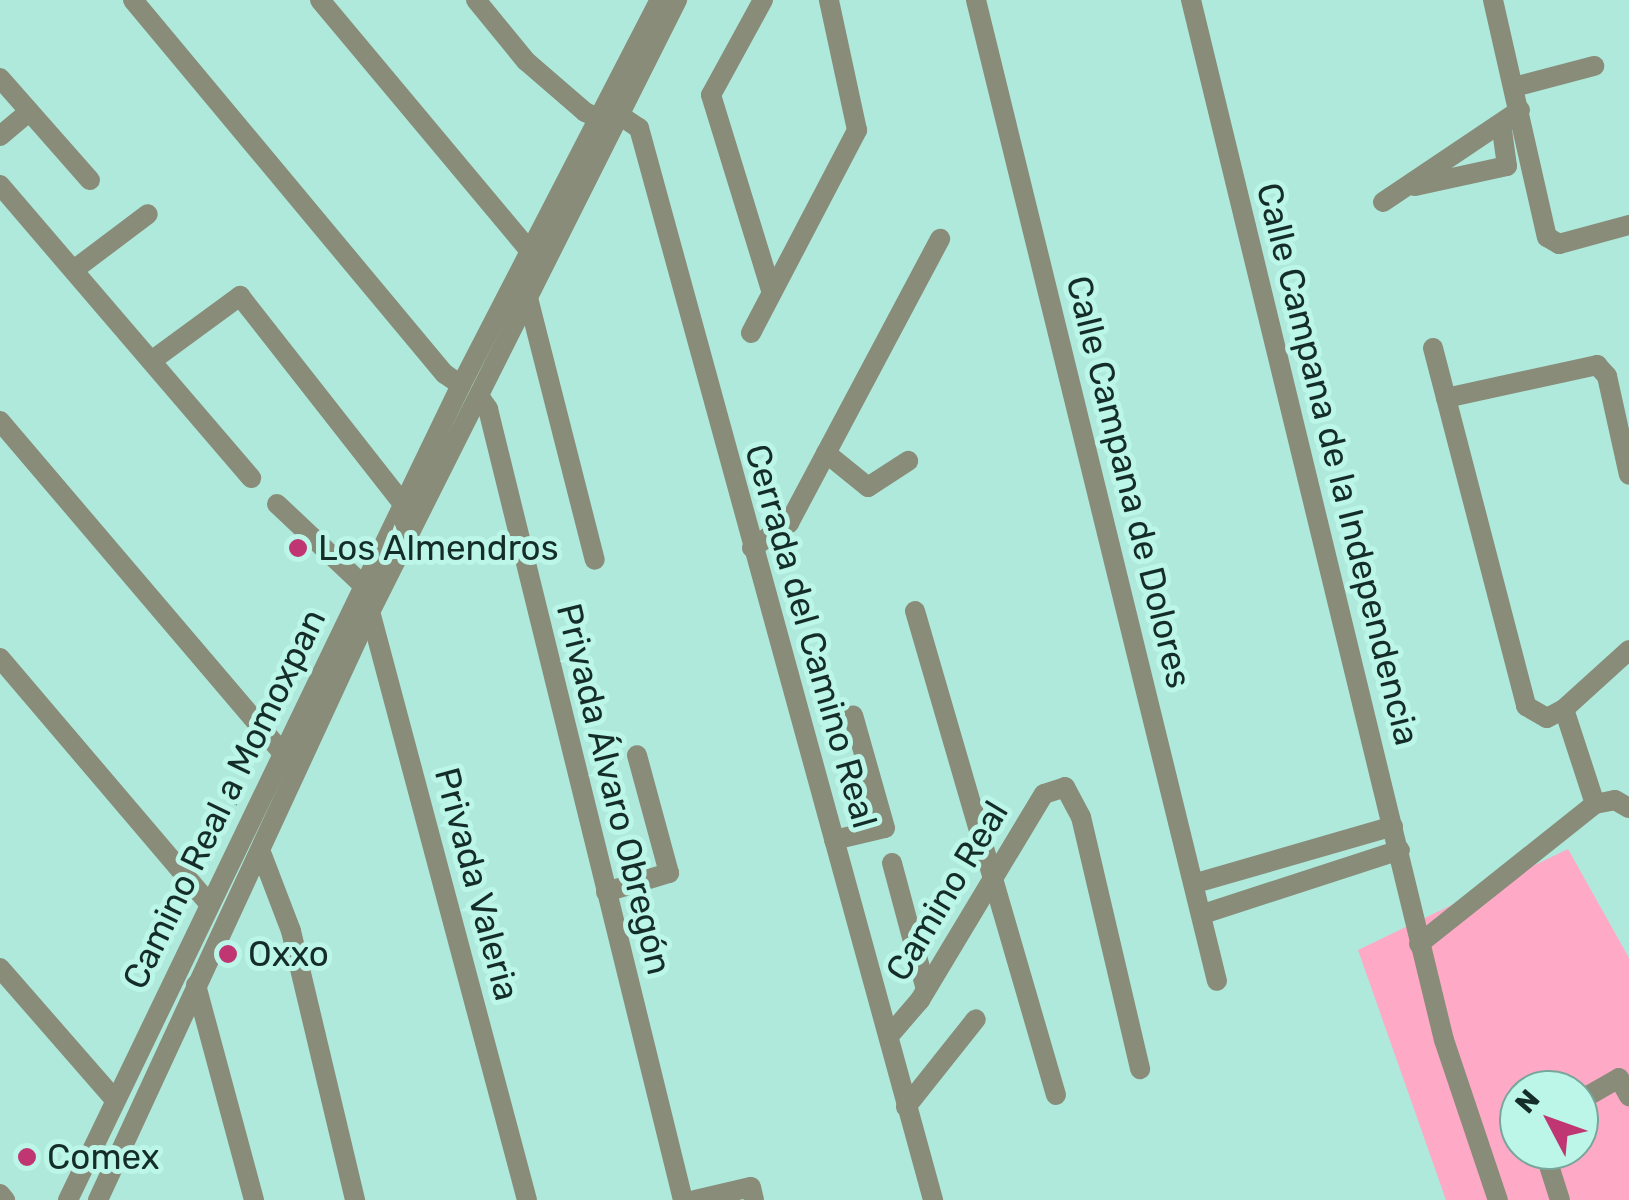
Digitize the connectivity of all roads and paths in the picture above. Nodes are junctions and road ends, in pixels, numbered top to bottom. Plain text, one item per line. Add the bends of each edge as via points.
1 (133, 0) edge
2 (320, 0) edge
3 (476, 0) edge
4 (660, 0) edge
5 (677, 0) edge
6 (763, 0) edge
7 (830, 0) edge
8 (976, 0) edge
9 (1191, 0) edge
10 (1492, 0) edge
11 (1594, 66) dead end
12 (0, 78) edge
13 (1514, 87) junction
14 (1520, 110) junction
15 (28, 112) junction
16 (609, 116) junction
17 (1501, 123) junction
18 (0, 136) edge
19 (90, 180) dead end
20 (0, 185) edge
21 (1403, 189) junction
22 (1383, 202) dead end
23 (148, 214) dead end
24 (1629, 225) edge
25 (940, 239) dead end
26 (530, 251) junction
27 (76, 269) junction
28 (772, 290) junction
29 (528, 298) junction
30 (751, 333) dead end
31 (1432, 348) dead end
32 (154, 359) junction
33 (470, 391) junction
34 (1446, 398) junction
35 (0, 421) edge
36 (826, 453) junction
37 (908, 461) dead end
38 (1629, 475) edge
39 (250, 478) dead end
40 (277, 504) dead end
41 (403, 504) junction
42 (752, 548) junction
43 (595, 560) dead end
44 (363, 585) junction
45 (915, 611) dead end
46 (370, 612) junction
47 (1629, 650) edge
48 (0, 658) edge
49 (1564, 708) junction
50 (853, 716) dead end
51 (282, 752) junction
52 (638, 755) dead end
53 (1596, 804) junction
54 (1629, 808) edge
55 (1393, 826) junction
56 (834, 840) junction
57 (1400, 850) junction
58 (262, 855) junction
59 (892, 863) dead end
60 (1196, 882) junction
61 (991, 884) junction
62 (606, 892) junction
63 (209, 904) junction
64 (1203, 914) junction
65 (1420, 944) junction
66 (0, 968) edge
67 (1217, 981) dead end
68 (196, 985) junction
69 (926, 990) junction
70 (976, 1018) dead end
71 (889, 1036) junction
72 (1140, 1069) dead end
73 (1599, 1089) edge
74 (1056, 1095) dead end
75 (1629, 1096) edge
76 (115, 1100) junction
77 (906, 1107) junction
78 (1550, 1170) edge
79 (0, 1194) edge
80 (5, 1200) edge
81 (68, 1200) edge
82 (98, 1200) edge
83 (254, 1200) edge
84 (355, 1200) edge
85 (528, 1200) edge
86 (683, 1200) edge
87 (695, 1200) edge
88 (754, 1200) edge
89 (933, 1200) edge
90 (1498, 1200) edge
91 (1560, 1200) edge

1 - 33 street
2 - 26 street
3 - 16 street, Cerrada del Camino Real via 526,61
4 - 16 street, Camino Real a Momoxpan
5 - 16 street, Camino Real a Momoxpan
6 - 28 street via 710,95
7 - 28 street via 857,130
8 - 60 street, Calle Campana de Dolores
9 - 55 street, Calle Campana de la Independencia
10 - 13 street
11 - 13 street
12 - 15 street
13 - 14 street
14 - 17 street
14 - 24 street via 1551,242
15 - 18 street
15 - 19 street
16 - 26 street, Camino Real a Momoxpan
16 - 29 street, Camino Real a Momoxpan
16 - 42 street, Cerrada del Camino Real via 638,128
17 - 21 street
17 - 21 street via 1507,166
20 - 27 street
21 - 22 street
23 - 27 street
25 - 36 street
26 - 33 street, Camino Real a Momoxpan
27 - 32 street
28 - 30 street
29 - 33 street, Camino Real a Momoxpan
29 - 43 street
31 - 34 street
32 - 39 street
32 - 41 street via 240,296
33 - 41 street, Camino Real a Momoxpan
33 - 46 street, Camino Real a Momoxpan
33 - 62 street, Privada Álvaro Obregón via 488,409
34 - 38 street via 1597,365 1607,376
34 - 49 street via 1526,706 1547,718
35 - 51 street
36 - 37 street via 868,487
36 - 42 street via 789,523
40 - 44 street
41 - 44 street, Camino Real a Momoxpan
42 - 56 street, Cerrada del Camino Real
44 - 46 street, Privada Valeria
44 - 51 street, Camino Real a Momoxpan
45 - 61 street
46 - 58 street, Camino Real a Momoxpan
46 - 85 street, Privada Valeria
47 - 49 street
48 - 63 street
49 - 53 street
50 - 56 street via 885,828
51 - 63 street, Camino Real a Momoxpan
52 - 62 street via 669,872
53 - 54 street via 1614,800
53 - 65 street
55 - 57 street, Calle Campana de la Independencia
55 - 60 street
56 - 71 street, Cerrada del Camino Real
57 - 64 street
57 - 65 street, Calle Campana de la Independencia
58 - 68 street, Camino Real a Momoxpan
58 - 84 street via 291,931
59 - 69 street
60 - 64 street, Calle Campana de Dolores
61 - 69 street, Camino Real
61 - 72 street, Camino Real via 1044,794 1065,788 1081,817
61 - 74 street
62 - 86 street, Privada Álvaro Obregón
63 - 76 street, Camino Real a Momoxpan
64 - 67 street, Calle Campana de Dolores
65 - 90 street, Calle Campana de la Independencia via 1444,1040
66 - 76 street
68 - 82 street, Camino Real a Momoxpan
68 - 83 street
69 - 71 street, Camino Real
70 - 77 street
71 - 77 street, Cerrada del Camino Real
73 - 75 street via 1619,1078
76 - 81 street, Camino Real a Momoxpan
77 - 89 street, Cerrada del Camino Real
78 - 91 street
79 - 80 street
87 - 88 street via 750,1187

